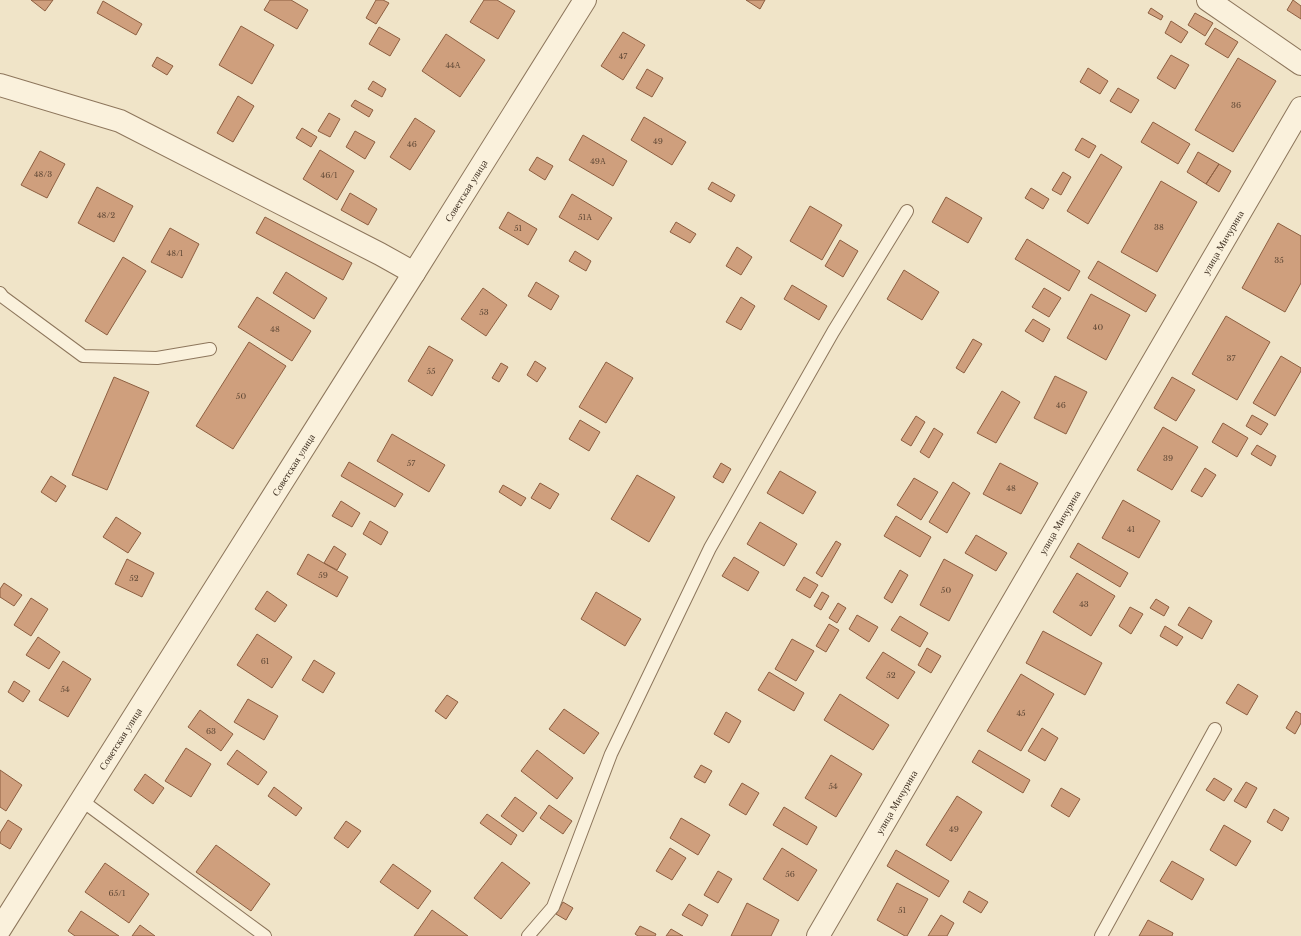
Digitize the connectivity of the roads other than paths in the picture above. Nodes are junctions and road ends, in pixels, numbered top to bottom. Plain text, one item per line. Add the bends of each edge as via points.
1 (585, 0) edge
2 (1208, 0) edge
3 (1301, 64) edge
4 (0, 85) edge
5 (1301, 108) edge
6 (906, 211) dead end
7 (414, 273) junction
8 (0, 293) edge
9 (210, 349) dead end
10 (1215, 728) dead end
11 (81, 800) junction
12 (0, 929) edge
13 (265, 936) edge
14 (528, 936) edge
15 (818, 936) edge
16 (1101, 936) edge

1 - 7 street, Советская улица
2 - 3 street
4 - 7 street via 120,121
5 - 15 street, улица Мичурина
6 - 14 lane via 833,332 710,548 611,754 553,907
7 - 11 street, Советская улица
8 - 9 lane via 83,356 157,358
10 - 16 lane
11 - 12 street, Советская улица
11 - 13 lane

